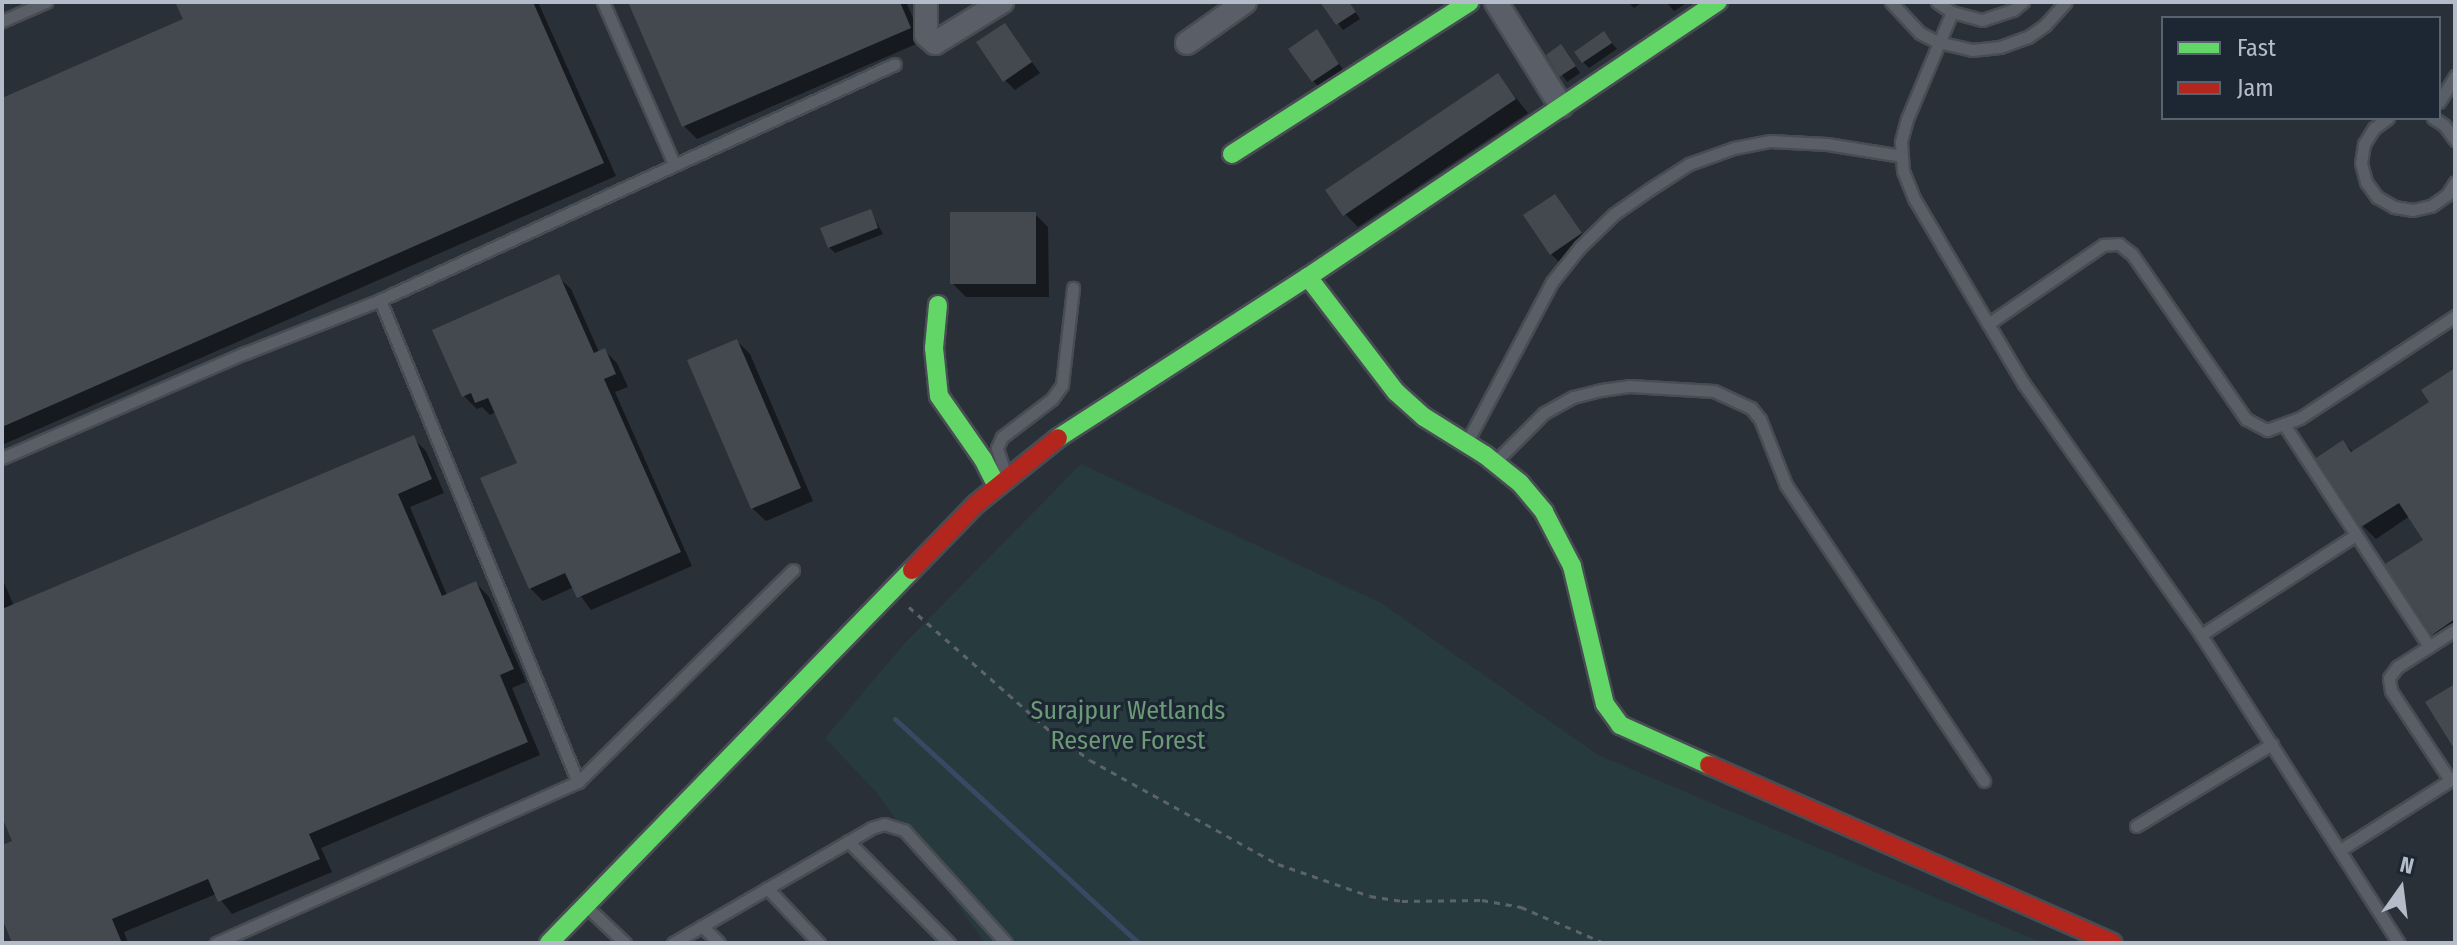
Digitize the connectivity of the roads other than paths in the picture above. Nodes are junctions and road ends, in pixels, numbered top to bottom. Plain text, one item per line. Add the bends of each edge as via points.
1 (46, 2) edge
2 (603, 2) edge
3 (926, 2) edge
4 (1002, 2) edge
5 (1245, 2) edge
6 (1470, 2) edge
7 (1496, 2) edge
8 (1718, 2) edge
9 (1891, 2) edge
10 (1937, 2) edge
11 (2023, 2) edge
12 (2066, 2) edge
13 (1952, 12) junction
14 (2, 21) edge
15 (1938, 42) junction
16 (1187, 43) dead end
17 (895, 64) dead end
18 (2455, 76) edge
19 (2441, 99) edge
20 (1561, 106) junction
21 (2385, 120) edge
22 (2436, 120) edge
23 (2455, 140) edge
24 (1232, 154) dead end
25 (1902, 156) junction
26 (674, 164) junction
27 (2455, 182) edge
28 (1308, 277) junction
29 (1073, 288) dead end
30 (380, 300) junction
31 (938, 305) dead end
32 (2455, 316) edge
33 (1988, 324) junction
34 (2285, 426) junction
35 (1466, 443) junction
36 (2, 458) edge
37 (1494, 463) junction
38 (1002, 483) junction
39 (2354, 536) junction
40 (793, 570) dead end
41 (2455, 630) edge
42 (2201, 635) junction
43 (2429, 646) junction
44 (2272, 744) junction
45 (2452, 779) edge
46 (1984, 781) dead end
47 (578, 782) junction
48 (2136, 826) dead end
49 (848, 841) junction
50 (2340, 850) junction
51 (767, 888) junction
52 (587, 907) junction
53 (702, 926) junction
54 (216, 943) edge
55 (549, 943) edge
56 (625, 943) edge
57 (673, 943) edge
58 (719, 943) edge
59 (819, 943) edge
60 (949, 943) edge
61 (1006, 943) edge
62 (2112, 943) edge
63 (2399, 943) edge

1 - 14 lane
2 - 26 lane
3 - 4 street via 926,35 935,43
5 - 16 street
6 - 24 street
7 - 20 street
8 - 20 street
9 - 15 lane via 1903,19
10 - 13 lane
11 - 13 lane via 1982,20
12 - 15 lane via 2028,37 2000,47 1972,50
13 - 15 lane
15 - 25 lane via 1907,119
17 - 26 lane
18 - 19 lane
20 - 28 street
21 - 27 lane via 2364,144 2361,163 2377,197 2413,210 2431,206
22 - 23 lane
25 - 33 lane via 1915,200
25 - 35 lane via 1770,141 1689,164 1650,189 1603,225 1552,282
26 - 30 lane
28 - 35 street via 1396,392
28 - 38 street via 1065,433
29 - 38 lane via 1062,385 1052,399 1002,437 997,448
30 - 36 lane
30 - 47 lane
31 - 38 street via 934,348 939,396
32 - 34 lane
33 - 34 lane via 2103,245 2119,244 2132,254 2246,419 2267,430
33 - 42 lane via 2024,384
34 - 39 lane
35 - 37 street
37 - 46 lane via 1544,413 1601,390 1629,386 1714,391 1751,408 1786,485
37 - 62 street via 1520,483 1561,540 1605,704 1620,725
38 - 52 street
39 - 42 lane
39 - 43 lane
40 - 47 lane
41 - 43 lane
42 - 44 lane
43 - 45 lane via 2397,667 2389,678 2391,691
44 - 48 lane
44 - 50 lane
45 - 50 lane
47 - 54 lane
49 - 51 lane
49 - 60 lane
49 - 61 lane via 884,824 904,830
50 - 63 lane
51 - 53 lane
51 - 59 lane
52 - 55 street
52 - 56 lane
53 - 57 lane
53 - 58 lane

